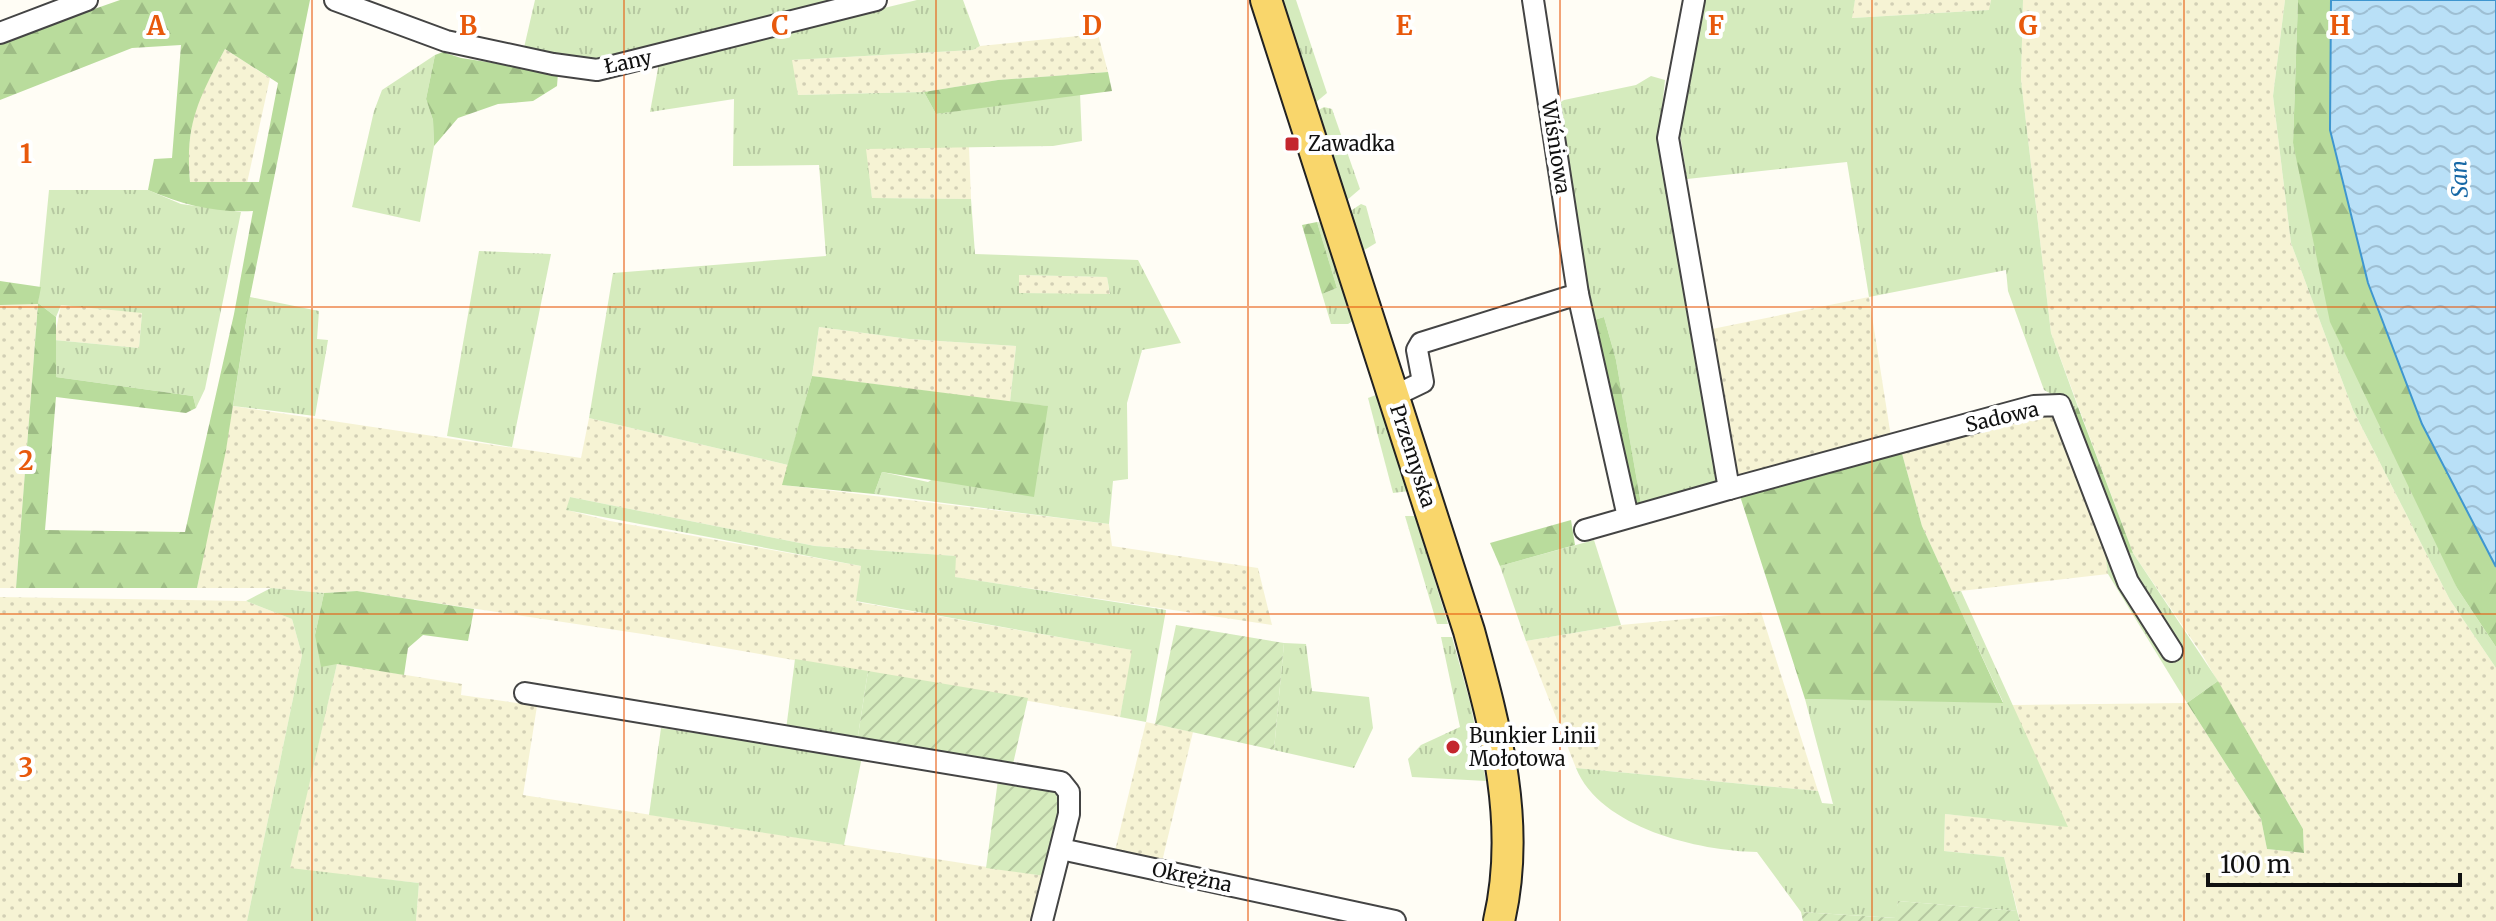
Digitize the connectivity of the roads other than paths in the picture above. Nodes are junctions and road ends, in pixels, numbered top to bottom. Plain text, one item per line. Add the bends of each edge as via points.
1 (87, 0) edge
2 (335, 0) edge
3 (876, 0) edge
4 (1266, 0) edge
5 (1533, 0) edge
6 (1694, 0) edge
7 (0, 33) edge
8 (1578, 294) junction
9 (1394, 396) junction
10 (1729, 489) junction
11 (1628, 517) junction
12 (1585, 530) dead end
13 (2172, 651) dead end
14 (525, 693) dead end
15 (1061, 849) junction
16 (1042, 921) edge
17 (1395, 921) edge
18 (1499, 921) edge

1 - 7 street
2 - 3 street, Łany via 446,41 597,70
4 - 9 main road, Przemyska
5 - 8 street, Wiśniowa
6 - 10 street via 1668,138
8 - 9 street via 1421,343 1417,350 1423,382
8 - 11 street, Wiśniowa
9 - 18 main road, Przemyska via 1469,631 1499,747 1507,794 1507,851
10 - 11 street, Sadowa
10 - 13 street, Sadowa via 2034,406 2060,405 2128,582
11 - 12 street, Sadowa
14 - 15 street via 1061,782 1069,792 1069,814
15 - 16 street
15 - 17 street, Okrężna

